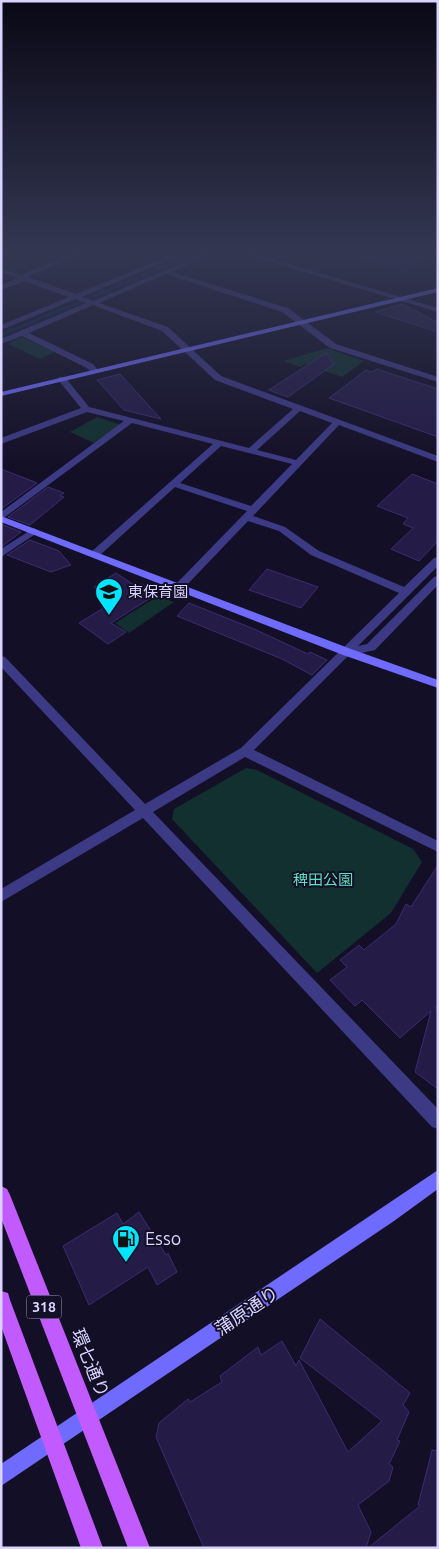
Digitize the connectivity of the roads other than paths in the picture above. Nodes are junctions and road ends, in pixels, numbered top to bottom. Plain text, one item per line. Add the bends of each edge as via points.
1 (45, 323) edge
2 (147, 323) edge
3 (297, 323) edge
4 (304, 323) edge
5 (23, 333) junction
6 (1, 342) edge
7 (187, 350) junction
8 (95, 371) junction
9 (62, 379) junction
10 (438, 380) edge
11 (1, 394) edge
12 (299, 408) junction
13 (86, 409) junction
14 (130, 421) junction
15 (338, 422) junction
16 (1, 441) edge
17 (219, 443) junction
18 (251, 451) junction
19 (438, 459) edge
20 (298, 463) junction
21 (175, 484) junction
22 (250, 514) junction
23 (1, 518) edge
24 (34, 531) junction
25 (1, 554) edge
26 (95, 554) junction
27 (438, 560) edge
28 (438, 579) edge
29 (179, 587) junction
30 (406, 592) junction
31 (347, 652) junction
32 (1, 660) edge
33 (438, 684) edge
34 (245, 750) junction
35 (143, 811) junction
36 (438, 847) edge
37 (1, 896) edge
38 (438, 1121) edge
39 (438, 1178) edge
40 (1, 1195) edge
41 (1, 1300) edge
42 (88, 1418) junction
43 (53, 1441) junction
44 (1, 1476) edge
45 (92, 1548) edge
46 (139, 1548) edge

1 - 5 street
2 - 7 street via 165,330
3 - 7 street
4 - 10 street via 333,346
5 - 6 street
5 - 8 street
7 - 8 street
7 - 12 street via 218,378
8 - 9 street
9 - 11 street
9 - 13 street
12 - 15 street
12 - 18 street
13 - 14 street
13 - 16 street
14 - 17 street
14 - 23 street
15 - 19 street
15 - 20 street
17 - 18 street
17 - 21 street
18 - 20 street
20 - 22 street
21 - 22 street
21 - 26 street
22 - 29 street
22 - 30 street via 282,529 315,553
23 - 24 street
24 - 25 street
24 - 26 street
26 - 29 street
27 - 30 street
28 - 31 street via 371,647
29 - 31 street
30 - 31 street
31 - 33 street
31 - 34 street
32 - 35 street
34 - 35 street
34 - 36 street
35 - 37 street
35 - 38 street
39 - 42 street, 蒲原通り via 388,1216
40 - 42 main road, 環七通り / 318
41 - 43 main road, 318
42 - 43 street, 蒲原通り
42 - 46 main road, 環七通り / 318
43 - 44 street, 蒲原通り
43 - 45 main road, 318

